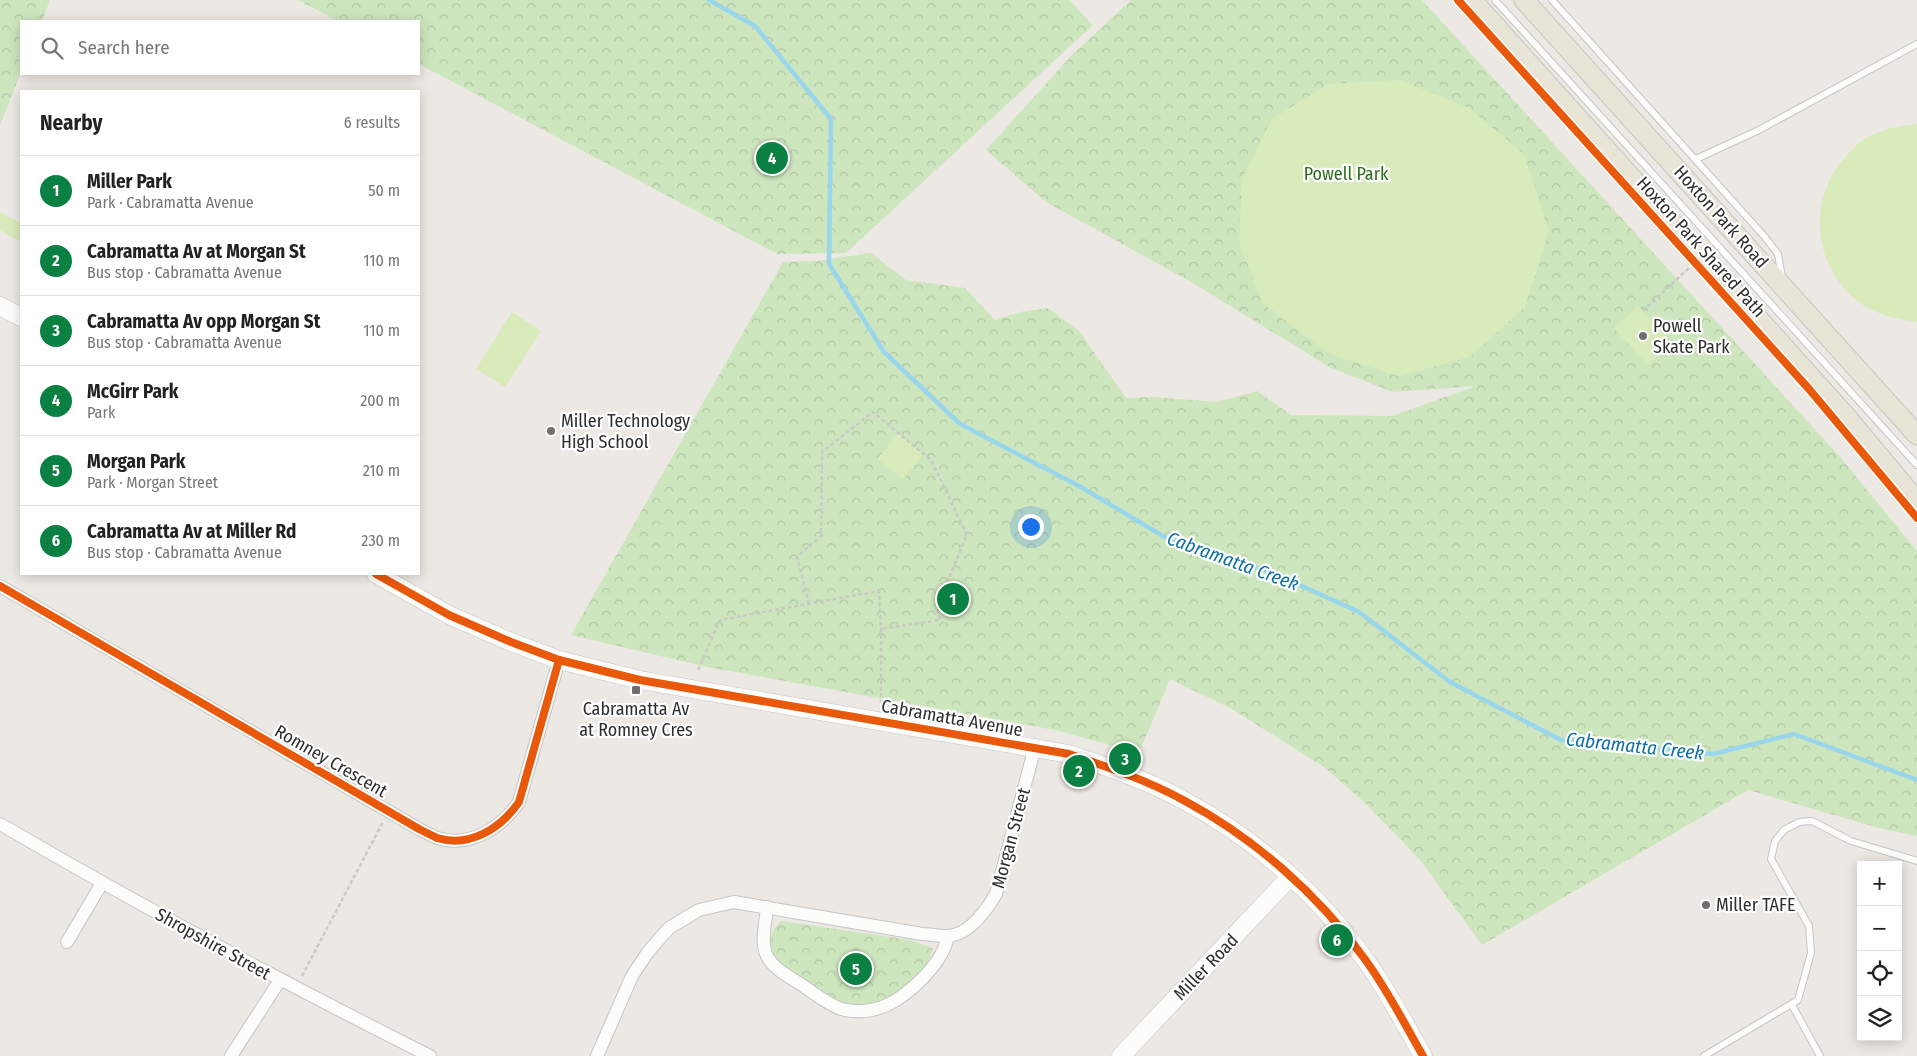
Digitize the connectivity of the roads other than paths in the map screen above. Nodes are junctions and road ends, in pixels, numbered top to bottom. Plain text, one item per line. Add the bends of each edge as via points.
1 (1472, 0) edge
2 (1495, 0) edge
3 (1524, 0) edge
4 (1552, 0) edge
5 (1917, 44) edge
6 (1696, 159) junction
7 (1784, 287) junction
8 (0, 306) edge
9 (20, 316) edge
10 (1917, 434) edge
11 (1917, 465) edge
12 (1917, 501) edge
13 (378, 575) edge
14 (0, 586) edge
15 (559, 660) junction
16 (1035, 747) junction
17 (0, 824) edge
18 (1917, 861) edge
19 (1290, 877) junction
20 (102, 883) junction
21 (767, 907) junction
22 (948, 936) junction
23 (67, 942) dead end
24 (280, 980) junction
25 (1792, 1005) junction
26 (232, 1056) edge
27 (430, 1056) edge
28 (597, 1056) edge
29 (1121, 1056) edge
30 (1423, 1056) edge
31 (1704, 1056) edge
32 (1820, 1056) edge

1 - 12 main road via 1845,415
2 - 11 lane
3 - 7 main road, Hoxton Park Road
4 - 6 lane
5 - 6 lane via 1759,130
6 - 7 lane via 1778,254
7 - 10 main road, Hoxton Park Road
8 - 9 street
13 - 15 street, Cabramatta Avenue via 449,615
14 - 15 street, Romney Crescent via 388,811 437,838 451,840 467,840 484,834 505,819 519,802
15 - 16 street, Cabramatta Avenue via 640,680
16 - 19 street, Cabramatta Avenue via 1069,754 1121,772 1184,800 1233,831
16 - 22 street, Morgan Street via 996,894 979,918
17 - 20 street, Shropshire Street
18 - 25 lane via 1851,841 1812,821 1799,822 1784,830 1775,842 1771,859 1809,926 1811,954 1798,1000
19 - 29 street, Miller Road
19 - 30 street, Cabramatta Avenue via 1327,913 1364,958
20 - 23 street
20 - 24 street, Shropshire Street
21 - 22 street
21 - 22 street via 767,957 790,977 843,1010 874,1010 894,1003 937,964
21 - 28 street via 734,902 716,905 699,910 669,928 632,976
24 - 26 street
24 - 27 street, Shropshire Street
25 - 31 lane
25 - 32 lane

